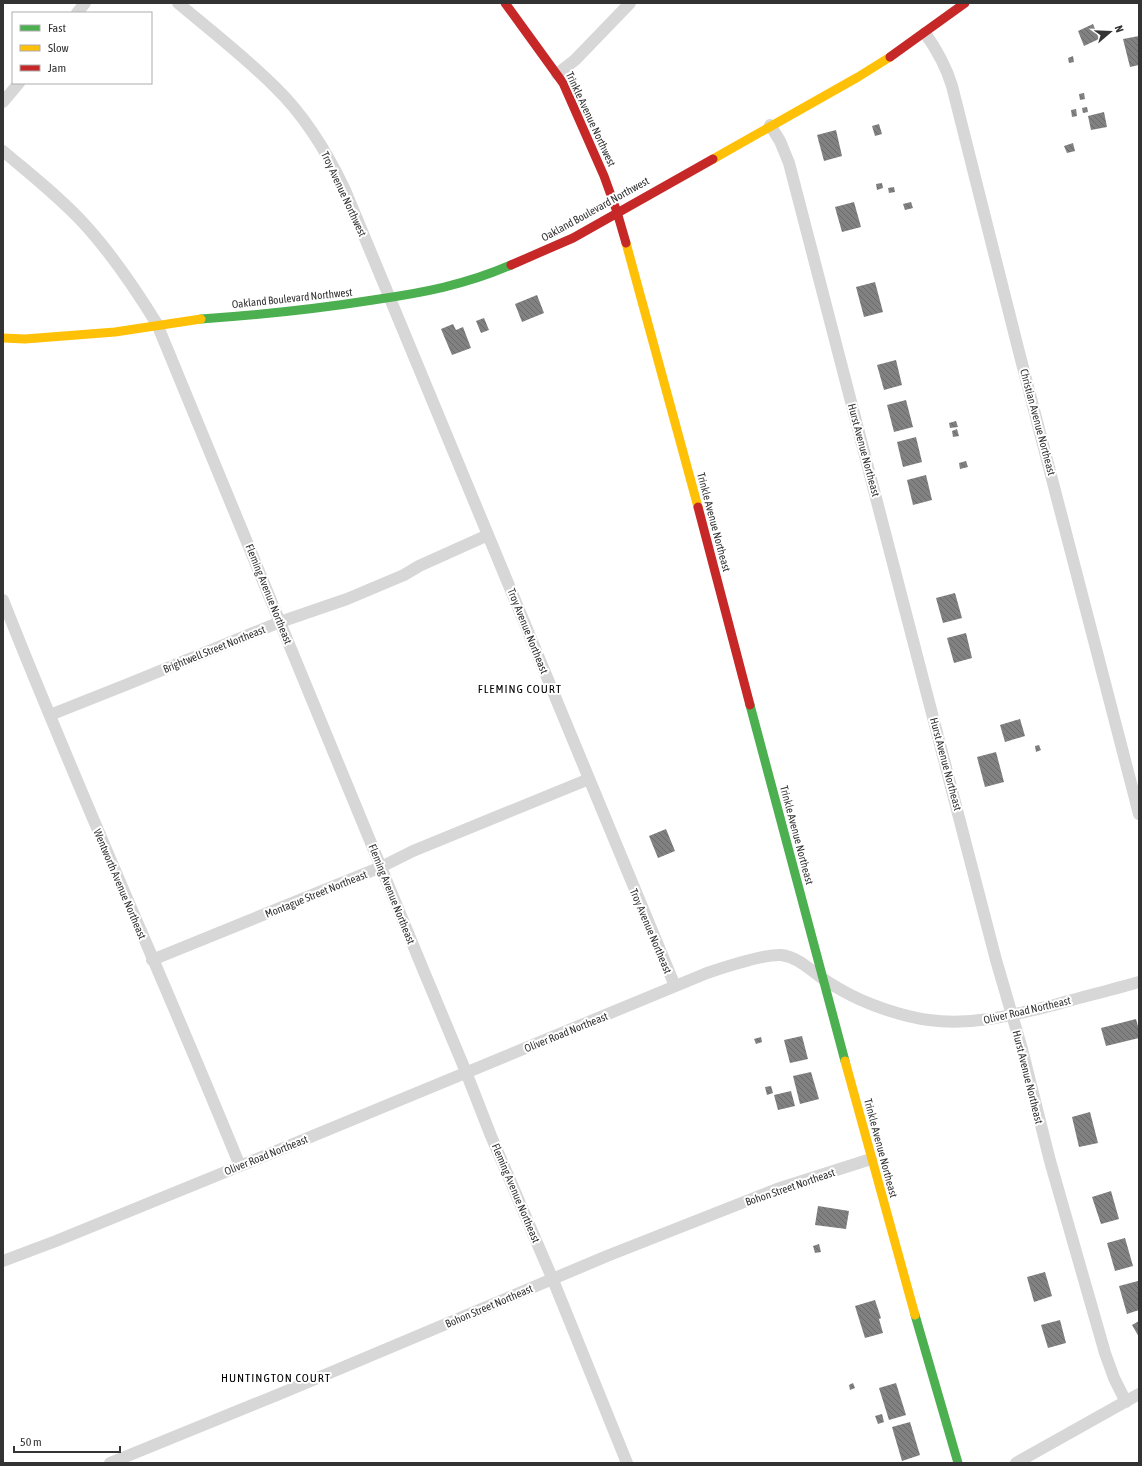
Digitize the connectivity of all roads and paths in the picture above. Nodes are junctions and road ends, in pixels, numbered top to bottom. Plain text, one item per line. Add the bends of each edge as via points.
1 (85, 3) edge
2 (178, 3) edge
3 (505, 3) edge
4 (630, 3) edge
5 (965, 3) edge
6 (78, 12) edge
7 (926, 33) junction
8 (557, 74) junction
9 (18, 84) edge
10 (3, 102) edge
11 (770, 125) junction
12 (3, 151) edge
13 (617, 212) junction
14 (390, 298) junction
15 (157, 324) junction
16 (3, 338) edge
17 (488, 535) junction
18 (3, 600) edge
19 (280, 622) junction
20 (50, 715) junction
21 (589, 779) junction
22 (1139, 814) edge
23 (381, 867) junction
24 (152, 960) junction
25 (822, 978) junction
26 (1139, 982) edge
27 (675, 986) junction
28 (1012, 1015) junction
29 (466, 1072) junction
30 (871, 1159) junction
31 (240, 1166) junction
32 (3, 1261) edge
33 (553, 1280) junction
34 (1139, 1394) edge
35 (1126, 1402) junction
36 (110, 1463) edge
37 (628, 1463) edge
38 (958, 1463) edge
39 (1016, 1463) edge

1 - 6 street
2 - 14 street, Troy Avenue Northwest via 276,87 318,139 345,190
3 - 8 street, Trinkle Avenue Northwest
4 - 8 street via 575,60
5 - 7 street, Oakland Boulevard Northwest
7 - 11 street, Oakland Boulevard Northwest via 864,73
7 - 22 street, Christian Avenue Northeast via 938,52 952,86
8 - 13 street, Trinkle Avenue Northwest via 604,176
9 - 10 street
11 - 13 street, Oakland Boulevard Northwest
11 - 28 street, Hurst Avenue Northeast via 789,163
12 - 15 street, Fleming Avenue Northeast via 58,198 86,226 137,291
13 - 14 street, Oakland Boulevard Northwest via 572,238 489,275 457,285
13 - 25 street, Trinkle Avenue Northeast via 679,435
14 - 15 street, Oakland Boulevard Northwest via 312,309
14 - 17 street, Troy Avenue Northeast
15 - 16 street, Oakland Boulevard Northwest via 87,335
15 - 19 street, Fleming Avenue Northeast
17 - 19 street, Brightwell Street Northeast via 347,599
17 - 21 street, Troy Avenue Northeast
18 - 20 street, Wentworth Avenue Northeast
19 - 20 street, Brightwell Street Northeast
19 - 23 street, Fleming Avenue Northeast
20 - 24 street, Wentworth Avenue Northeast
21 - 23 street, Montague Street Northeast via 413,851
21 - 27 street, Troy Avenue Northeast
23 - 24 street, Montague Street Northeast
23 - 29 street, Fleming Avenue Northeast
24 - 31 street, Wentworth Avenue Northeast
25 - 27 street, Oliver Road Northeast via 797,960 779,955 734,964
25 - 28 street, Oliver Road Northeast via 845,992 879,1007 913,1018 959,1022
25 - 30 street, Trinkle Avenue Northeast
26 - 28 street, Oliver Road Northeast
27 - 29 street, Oliver Road Northeast
28 - 35 street, Hurst Avenue Northeast via 1050,1161 1105,1353
29 - 31 street, Oliver Road Northeast
29 - 33 street, Fleming Avenue Northeast
30 - 33 street, Bohon Street Northeast via 777,1189
30 - 38 street, Trinkle Avenue Northeast
31 - 32 street, Oliver Road Northeast
33 - 36 street, Bohon Street Northeast
33 - 37 street, Fleming Avenue Northeast
34 - 35 street
35 - 39 street

